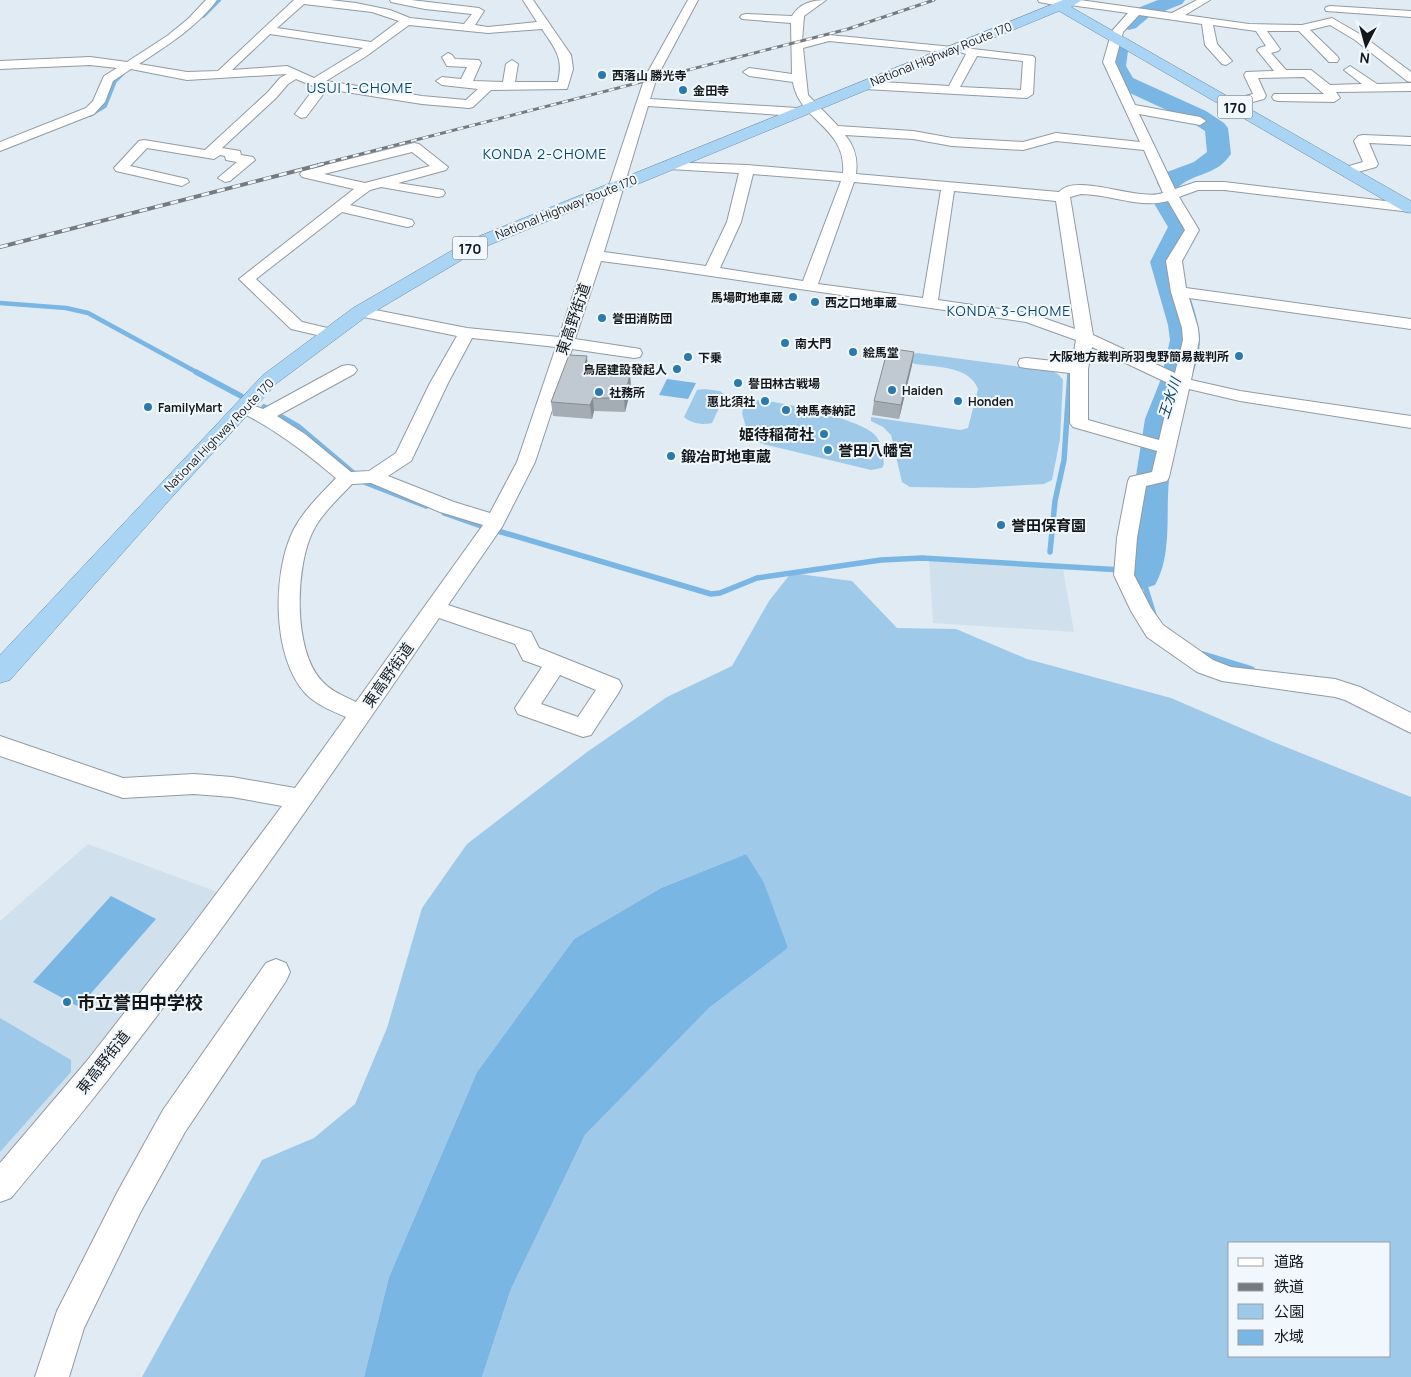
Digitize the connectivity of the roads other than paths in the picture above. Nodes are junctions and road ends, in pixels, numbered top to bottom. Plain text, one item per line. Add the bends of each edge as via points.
1 (212, 0) edge
2 (301, 0) edge
3 (383, 0) edge
4 (395, 0) edge
5 (528, 0) edge
6 (693, 0) edge
7 (821, 0) edge
8 (1205, 0) edge
9 (1398, 0) edge
10 (1063, 2) edge
11 (417, 4) junction
12 (367, 9) junction
13 (1329, 10) edge
14 (1142, 11) junction
15 (1409, 14) edge
16 (1174, 16) junction
17 (746, 17) dead end
18 (406, 20) junction
19 (1207, 21) junction
20 (545, 26) junction
21 (322, 27) dead end
22 (468, 27) junction
23 (1259, 27) junction
24 (751, 28) dead end
25 (1302, 28) junction
26 (266, 30) junction
27 (791, 32) junction
28 (307, 36) junction
29 (1116, 37) junction
30 (373, 46) junction
31 (961, 50) junction
32 (1380, 55) junction
33 (1403, 56) dead end
34 (448, 57) dead end
35 (1334, 59) dead end
36 (1226, 61) dead end
37 (512, 64) dead end
38 (0, 65) edge
39 (126, 65) junction
40 (1350, 70) dead end
41 (750, 72) dead end
42 (220, 74) junction
43 (296, 74) junction
44 (1283, 74) junction
45 (1411, 78) edge
46 (800, 79) junction
47 (442, 81) dead end
48 (319, 84) junction
49 (465, 84) junction
50 (509, 85) junction
51 (865, 85) junction
52 (488, 86) junction
53 (1411, 87) edge
54 (1374, 88) junction
55 (953, 89) junction
56 (1327, 89) junction
57 (645, 98) junction
58 (1278, 98) dead end
59 (1230, 104) junction
60 (1130, 108) junction
61 (804, 109) junction
62 (301, 114) dead end
63 (1200, 121) dead end
64 (836, 130) junction
65 (1411, 141) edge
66 (0, 147) edge
67 (1149, 147) junction
68 (204, 160) junction
69 (669, 165) junction
70 (747, 169) junction
71 (1347, 171) junction
72 (225, 178) dead end
73 (849, 178) junction
74 (372, 185) junction
75 (617, 186) junction
76 (948, 187) junction
77 (438, 192) dead end
78 (1171, 195) junction
79 (1063, 197) junction
80 (339, 207) junction
81 (1411, 208) edge
82 (407, 223) dead end
83 (595, 256) junction
84 (711, 272) junction
85 (808, 287) junction
86 (1179, 292) junction
87 (930, 304) junction
88 (360, 312) junction
89 (1411, 324) edge
90 (468, 333) junction
91 (330, 334) junction
92 (1085, 338) junction
93 (565, 342) junction
94 (634, 353) dead end
95 (1026, 363) dead end
96 (1079, 369) junction
97 (348, 370) dead end
98 (1178, 381) junction
99 (244, 407) junction
100 (264, 416) junction
101 (1411, 422) edge
102 (1160, 446) junction
103 (373, 477) junction
104 (347, 478) junction
105 (492, 526) junction
106 (435, 608) junction
107 (556, 664) dead end
108 (0, 672) edge
109 (360, 714) junction
110 (1411, 724) edge
111 (0, 746) edge
112 (301, 799) junction
113 (276, 972) dead end
114 (0, 1187) edge
115 (52, 1377) edge

1 - 39 street via 171,38
2 - 12 street via 342,3
2 - 26 street
3 - 12 street
4 - 11 street
5 - 20 street
6 - 57 street, 東高野街道 via 651,77
7 - 27 street via 801,11
8 - 16 street
9 - 15 street
10 - 14 street
10 - 29 highway, 170
10 - 31 highway, National Highway Route 170 / 170
11 - 18 street
11 - 22 street via 478,10
12 - 18 street
13 - 15 street
13 - 25 street
13 - 32 street
14 - 16 street
14 - 29 street via 1118,31
16 - 19 street
17 - 27 street
18 - 22 street
18 - 30 street
19 - 23 street
19 - 36 street via 1206,45
20 - 22 street via 488,30
20 - 50 street via 565,55 567,69 563,86
21 - 28 street
23 - 25 street
23 - 44 street via 1274,49 1263,50
24 - 27 street
25 - 35 street
26 - 28 street
26 - 42 street
27 - 31 street via 829,38 886,39
27 - 46 street
28 - 30 street
29 - 59 highway, 170
29 - 60 street via 1108,62
30 - 48 street
31 - 51 highway, National Highway Route 170 / 170
31 - 55 street
31 - 55 street via 1029,58 1027,94
32 - 33 street
32 - 45 street
34 - 49 street via 451,63 475,63
37 - 50 street
38 - 39 street via 90,61
39 - 42 street via 187,76
39 - 66 street via 108,79 99,102 90,111
40 - 54 street
41 - 46 street
42 - 43 street via 287,70
43 - 48 street
43 - 68 street via 284,81
44 - 56 street via 1307,73
44 - 59 street via 1250,75 1260,96
46 - 61 street
47 - 49 street
48 - 52 street via 469,104
48 - 62 street
49 - 52 street
50 - 52 street
51 - 55 street
51 - 61 highway, National Highway Route 170 / 170
53 - 54 street
54 - 56 street
56 - 58 street via 1334,98
57 - 61 street
57 - 75 street, 東高野街道
59 - 71 highway, 170
60 - 63 street
60 - 67 street
61 - 64 street
61 - 69 highway, National Highway Route 170 / 170
64 - 67 street via 1023,146 1056,137
64 - 73 street via 850,152 852,166
65 - 71 street via 1363,139 1361,141 1371,164
67 - 78 street
68 - 68 street via 178,186 121,168 144,144
68 - 72 street via 235,154 231,157 248,160
69 - 70 street
69 - 75 highway, National Highway Route 170 / 170
70 - 73 street
70 - 84 street via 734,222
71 - 81 highway, 170
73 - 76 street
73 - 85 street
74 - 74 street via 307,174 414,147 441,167
74 - 77 street
74 - 80 street
75 - 83 street, 東高野街道
75 - 88 highway, National Highway Route 170 / 170 via 476,244
76 - 79 street
76 - 87 street
78 - 79 street via 1149,200 1081,190 1067,192
78 - 81 street via 1196,186 1224,186
78 - 86 street via 1192,230 1174,261
79 - 92 street
80 - 82 street
80 - 91 street via 247,279 297,326
83 - 84 street
83 - 93 street, 東高野街道
84 - 85 street
85 - 87 street
86 - 89 street
86 - 98 street via 1191,340
87 - 92 street via 1029,318
88 - 90 street
88 - 91 highway, National Highway Route 170 / 170
90 - 93 street
90 - 103 street via 439,383 404,457
91 - 99 highway, National Highway Route 170 / 170 via 270,379
92 - 96 street
92 - 98 street
93 - 94 street
93 - 105 street, 東高野街道 via 526,462
95 - 96 street
96 - 102 street via 1079,423
97 - 100 street
98 - 101 street via 1240,396
98 - 102 street
99 - 100 street
99 - 108 highway, National Highway Route 170 / 170
100 - 104 street via 298,437
102 - 110 street via 1160,477 1137,481 1124,575 1156,631 1206,666 1230,675 1335,688 1352,693
103 - 104 street
103 - 105 street
104 - 109 street via 313,515 295,552 290,633 299,664 314,687
105 - 106 street, 東高野街道
106 - 107 street via 523,638 531,654
106 - 109 street, 東高野街道
109 - 112 street, 東高野街道
111 - 112 street via 123,788 194,784
112 - 114 street, 東高野街道 via 102,1064
113 - 115 street via 174,1121 129,1202 69,1323

